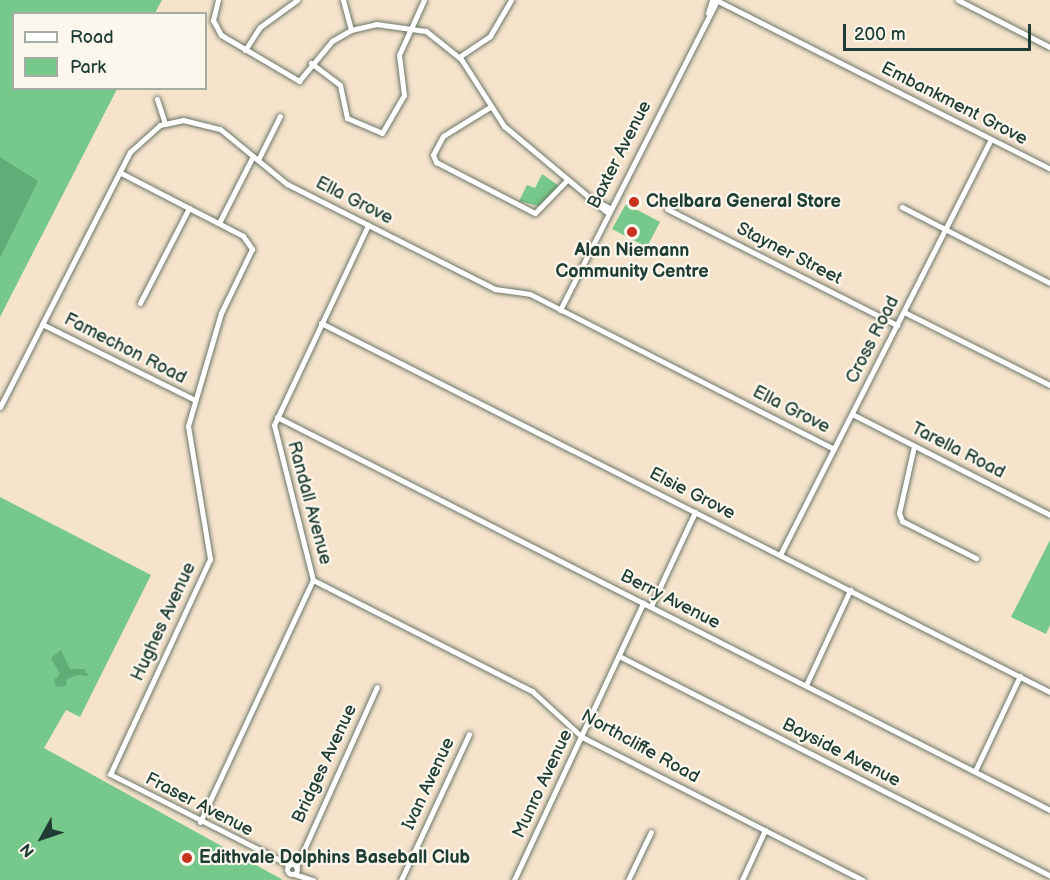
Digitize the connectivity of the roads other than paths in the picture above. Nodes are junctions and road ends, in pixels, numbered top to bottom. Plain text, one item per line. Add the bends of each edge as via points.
1 (219, 0) edge
2 (297, 0) edge
3 (343, 0) edge
4 (424, 0) edge
5 (511, 0) edge
6 (715, 0) edge
7 (958, 0) edge
8 (410, 27) junction
9 (351, 30) junction
10 (1050, 47) edge
11 (245, 50) junction
12 (459, 57) junction
13 (312, 63) junction
14 (157, 99) dead end
15 (490, 107) junction
16 (280, 116) dead end
17 (165, 124) junction
18 (990, 139) junction
19 (255, 158) junction
20 (1050, 169) edge
21 (120, 173) junction
22 (566, 181) junction
23 (902, 207) dead end
24 (189, 208) junction
25 (667, 209) dead end
26 (609, 210) junction
27 (219, 223) junction
28 (369, 225) junction
29 (945, 230) junction
30 (1050, 283) edge
31 (140, 303) dead end
32 (560, 310) junction
33 (904, 312) junction
34 (321, 323) junction
35 (42, 324) junction
36 (897, 325) junction
37 (1050, 385) edge
38 (195, 400) junction
39 (0, 406) edge
40 (852, 414) junction
41 (277, 417) junction
42 (914, 446) junction
43 (834, 449) junction
44 (695, 512) junction
45 (1050, 515) edge
46 (780, 555) junction
47 (975, 558) dead end
48 (314, 580) junction
49 (850, 590) junction
50 (643, 603) junction
51 (651, 606) junction
52 (619, 657) junction
53 (1020, 676) junction
54 (806, 685) junction
55 (377, 687) dead end
56 (1050, 692) edge
57 (469, 734) dead end
58 (582, 736) junction
59 (975, 771) junction
60 (110, 774) joint
61 (1050, 810) edge
62 (200, 822) junction
63 (765, 830) junction
64 (651, 832) dead end
65 (292, 869) junction
66 (1050, 876) edge
67 (310, 879) edge
68 (287, 880) edge
69 (401, 880) edge
70 (514, 880) edge
71 (628, 880) edge
72 (742, 880) edge
73 (863, 880) edge

1 - 11 street via 215,27
2 - 11 street via 260,27
3 - 9 street
4 - 8 street
5 - 12 street via 490,36
6 - 18 street, Embankment Grove
6 - 26 street, Baxter Avenue
7 - 10 street
8 - 9 street via 376,24
8 - 12 street via 426,31
8 - 13 street via 399,55 404,95 382,133 347,118 340,85
9 - 13 street
11 - 13 street via 299,81
12 - 15 street
14 - 17 street
15 - 22 street
15 - 22 street via 443,136 433,155 436,162 535,213
16 - 19 street
17 - 19 street, Ella Grove via 206,123
17 - 21 street via 142,138
18 - 20 street, Embankment Grove
18 - 29 street, Cross Road
19 - 27 street
19 - 28 street, Ella Grove via 287,184
21 - 24 street, Hughes Avenue
21 - 35 street
22 - 26 street
23 - 29 street
24 - 27 street, Hughes Avenue
24 - 31 street
25 - 36 street, Stayner Street
26 - 32 street, Baxter Avenue
27 - 38 street, Hughes Avenue via 249,240 251,254 221,313
28 - 32 street, Ella Grove via 495,289 530,294
28 - 34 street, Randall Avenue
29 - 30 street
29 - 33 street, Cross Road
32 - 43 street, Ella Grove
33 - 36 street, Cross Road
33 - 37 street
34 - 41 street, Randall Avenue
34 - 44 street, Elsie Grove
35 - 38 street, Famechon Road
35 - 39 street
36 - 40 street, Cross Road
38 - 60 street, Hughes Avenue via 189,453 210,535 210,559
40 - 42 street, Tarella Road
40 - 43 street, Cross Road
41 - 48 street, Randall Avenue via 274,431
41 - 50 street, Berry Avenue
42 - 45 street, Tarella Road
42 - 47 street via 898,513 902,521
43 - 46 street, Cross Road
44 - 46 street, Elsie Grove
44 - 51 street
46 - 49 street, Elsie Grove
48 - 58 street, Northcliffe Road via 532,691
48 - 62 street, Randall Avenue
49 - 53 street, Elsie Grove
49 - 54 street
50 - 51 street, Berry Avenue
50 - 52 street, Munro Avenue
51 - 54 street, Berry Avenue
52 - 58 street, Munro Avenue
52 - 66 street, Bayside Avenue
53 - 56 street, Elsie Grove
53 - 59 street
54 - 59 street, Berry Avenue
55 - 65 street, Bridges Avenue
57 - 69 street, Ivan Avenue
58 - 63 street, Northcliffe Road
58 - 70 street, Munro Avenue
59 - 61 street, Berry Avenue
60 - 62 street, Fraser Avenue
62 - 65 street, Fraser Avenue
63 - 72 street
63 - 73 street, Northcliffe Road
64 - 71 street
65 - 67 street, Fraser Avenue
65 - 68 street, Bridges Avenue

